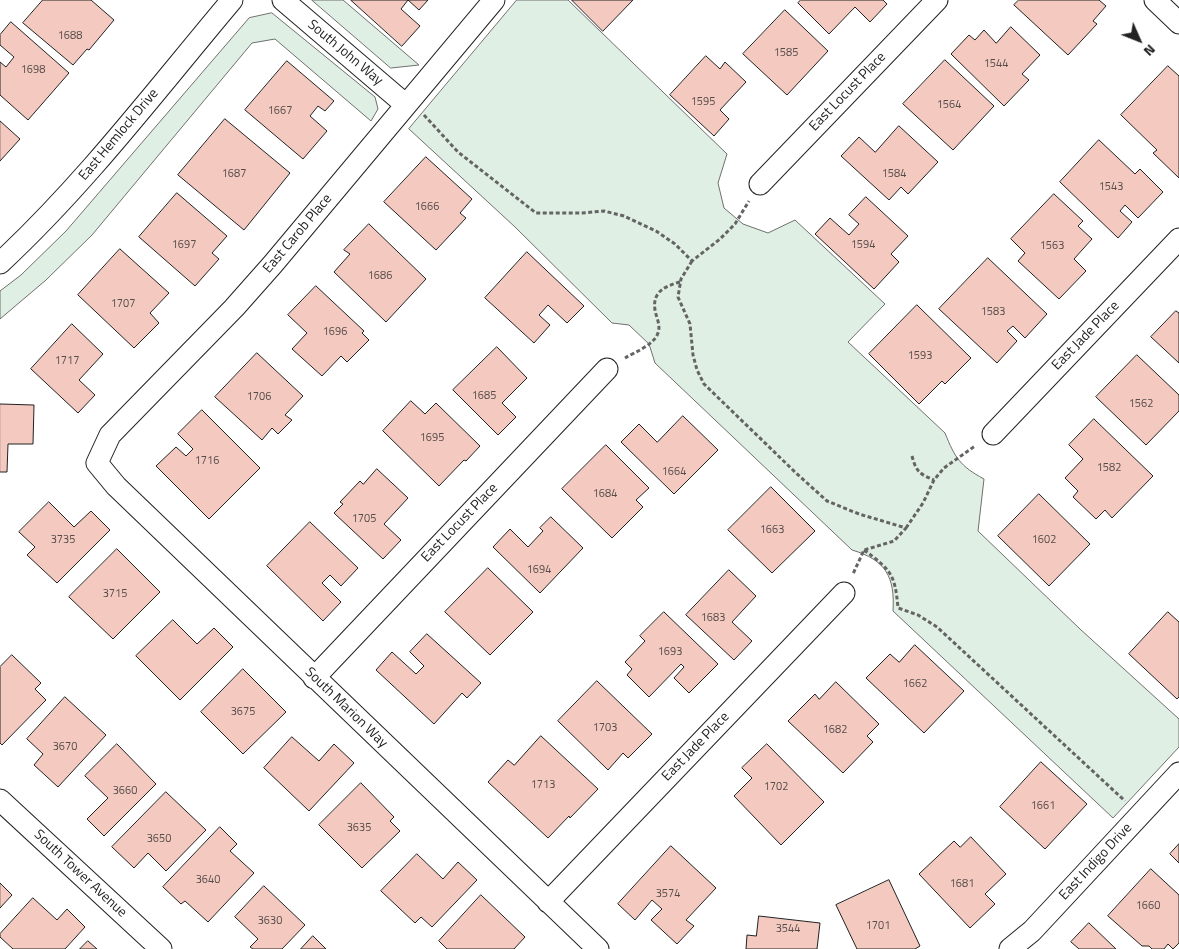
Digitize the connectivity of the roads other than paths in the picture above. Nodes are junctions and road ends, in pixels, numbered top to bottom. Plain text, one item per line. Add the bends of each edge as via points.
1 (232, 0) edge
2 (283, 0) edge
3 (494, 0) edge
4 (937, 0) edge
5 (1155, 0) edge
6 (1179, 23) edge
7 (408, 103) junction
8 (760, 184) road end
9 (1179, 239) edge
10 (0, 262) edge
11 (607, 369) road end
12 (992, 434) road end
13 (97, 463) joint
14 (844, 593) road end
15 (314, 678) junction
16 (1179, 773) edge
17 (0, 800) edge
18 (548, 902) junction
19 (161, 949) edge
20 (598, 949) edge
21 (1010, 949) edge

1 - 10 street, East Hemlock Drive via 81,181
2 - 7 street, South John Way
3 - 7 street, East Carob Place
4 - 8 street, East Locust Place
5 - 6 street
7 - 13 street, East Carob Place via 241,300 110,435
9 - 12 street, East Jade Place
11 - 15 street, East Locust Place
13 - 15 street, South Marion Way via 116,486
14 - 18 street, East Jade Place
15 - 18 street, South Marion Way
16 - 21 street, East Indigo Drive via 1032,931
17 - 19 street, South Tower Avenue
18 - 20 street, South Marion Way

